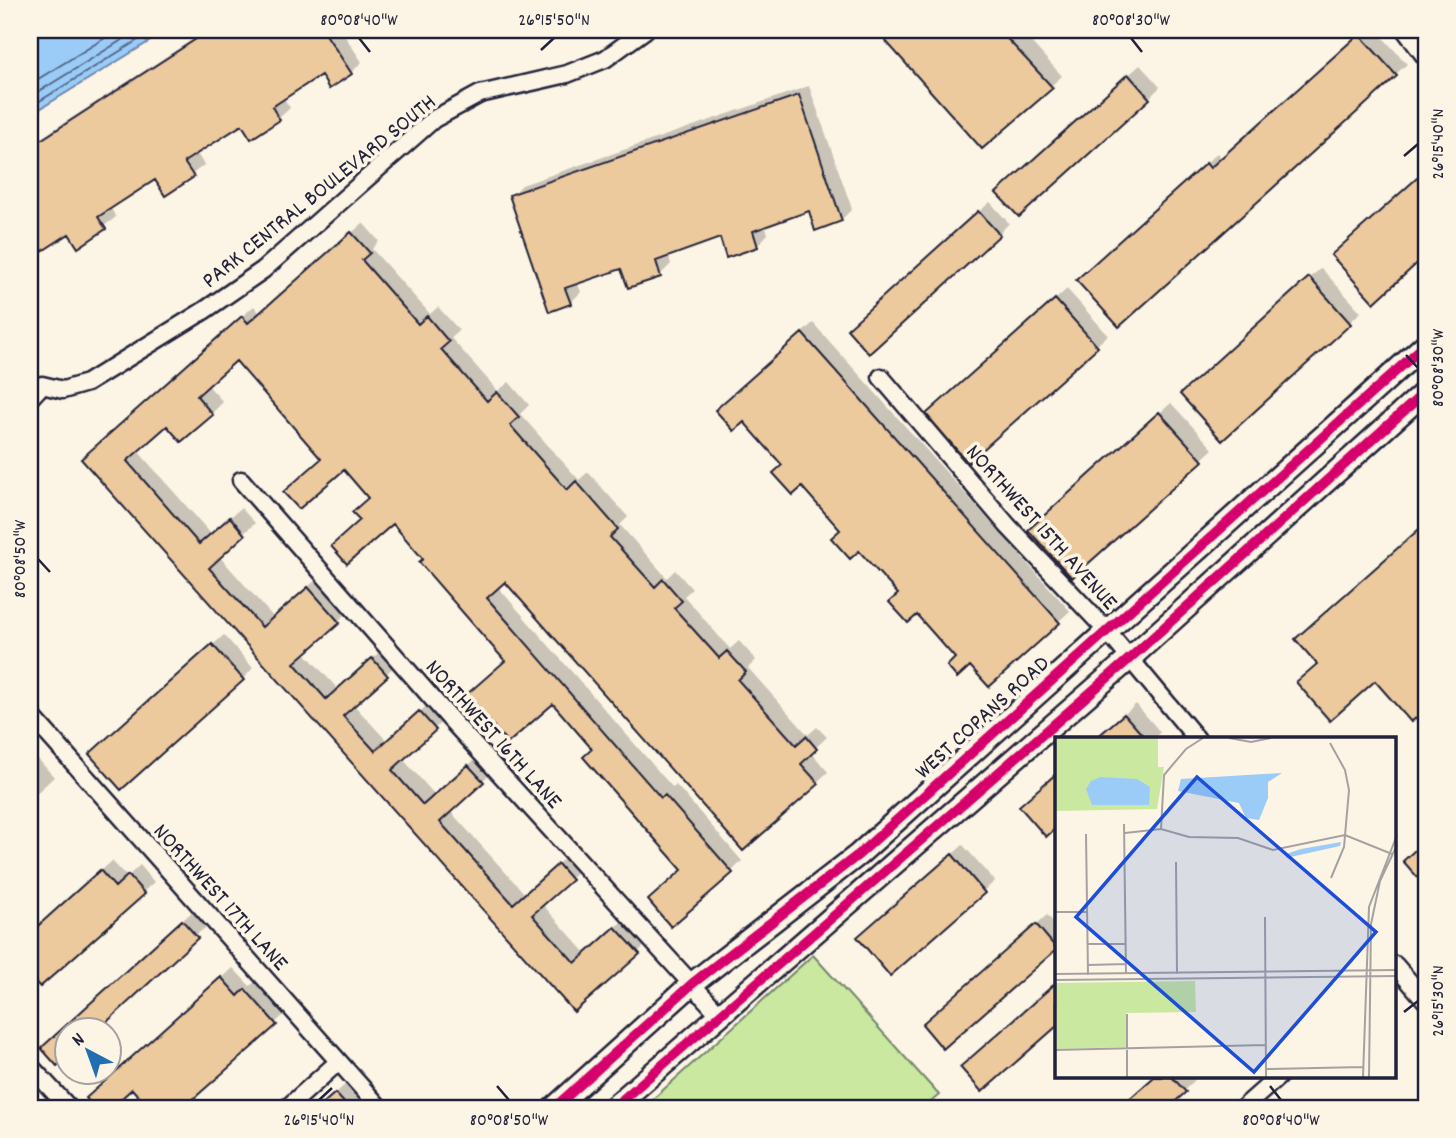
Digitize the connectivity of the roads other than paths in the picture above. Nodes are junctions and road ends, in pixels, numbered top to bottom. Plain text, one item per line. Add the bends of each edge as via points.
1 (645, 30) edge
2 (1405, 30) edge
3 (1426, 58) edge
4 (1426, 344) edge
5 (881, 377) dead end
6 (36, 380) edge
7 (1426, 391) edge
8 (30, 398) edge
9 (241, 480) dead end
10 (1107, 631) junction
11 (1128, 660) junction
12 (30, 713) edge
13 (1195, 737) edge
14 (1396, 969) edge
15 (693, 983) junction
16 (1426, 1000) edge
17 (719, 1014) junction
18 (338, 1062) junction
19 (30, 1068) edge
20 (1277, 1078) edge
21 (69, 1108) edge
22 (287, 1108) edge
23 (380, 1108) edge
24 (554, 1108) edge
25 (613, 1108) edge
26 (1243, 1108) edge

1 - 6 street, PARK CENTRAL BOULEVARD SOUTH via 605,59 567,74 480,94 434,119 263,270 87,383 63,390
2 - 3 street
4 - 10 main road, WEST COPANS ROAD
5 - 10 street, NORTHWEST 15TH AVENUE via 1008,526
6 - 8 street, PARK CENTRAL BOULEVARD SOUTH
7 - 11 main road
9 - 15 street, NORTHWEST 16TH LANE via 452,722
10 - 11 street, NORTHWEST 15TH AVENUE
10 - 15 main road, WEST COPANS ROAD via 858,855
11 - 13 street, NORTHWEST 15TH AVENUE
11 - 17 main road
12 - 18 street, NORTHWEST 17TH LANE
14 - 16 street
15 - 17 street, NORTHWEST 16TH LANE
15 - 24 main road, WEST COPANS ROAD
17 - 25 main road
18 - 22 street
18 - 23 street, NORTHWEST 17TH LANE
19 - 21 street
20 - 26 street

